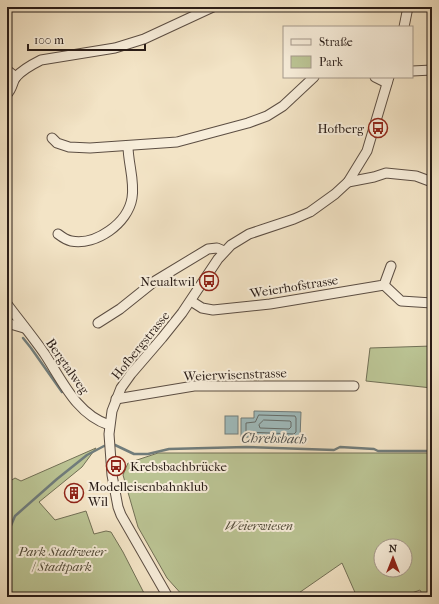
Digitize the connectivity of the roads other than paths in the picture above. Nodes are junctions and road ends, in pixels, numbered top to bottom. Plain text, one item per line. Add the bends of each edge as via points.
1 (213, 7) edge
2 (408, 7) edge
3 (404, 26) edge
4 (7, 70) edge
5 (432, 70) edge
6 (413, 71) edge
7 (16, 77) junction
8 (313, 78) edge
9 (388, 80) edge
10 (7, 94) edge
11 (52, 138) dead end
12 (128, 146) junction
13 (348, 182) junction
14 (432, 182) edge
15 (58, 234) dead end
16 (224, 251) junction
17 (391, 266) dead end
18 (384, 285) junction
19 (191, 301) junction
20 (432, 303) edge
21 (7, 304) edge
22 (7, 323) edge
23 (98, 323) dead end
24 (24, 328) junction
25 (354, 386) dead end
26 (116, 399) junction
27 (109, 425) junction
28 (168, 597) edge

1 - 7 street via 144,39 41,60
2 - 3 street
4 - 7 street
5 - 6 street
7 - 10 street via 13,87
8 - 12 street via 283,106 248,124 177,142
9 - 13 street, Hofbergstrasse via 367,151
11 - 12 street via 57,143 69,147
12 - 15 street via 132,196 124,216 109,231 86,241 72,241
13 - 14 street via 386,173 416,176
13 - 16 street, Hofbergstrasse via 310,212 249,234
16 - 19 street, Hofbergstrasse
16 - 23 street via 217,248 208,249 155,281
17 - 18 street
18 - 19 street, Weierhofstrasse via 270,304 213,310 202,308
18 - 20 street via 401,301
19 - 26 street, Hofbergstrasse via 128,378
21 - 24 street, Bergtalweg
22 - 24 street
24 - 27 street, Bergtalweg via 78,405
25 - 26 street, Weierwisenstrasse via 194,386
26 - 27 street, Hofbergstrasse
27 - 28 street, Hofbergstrasse via 112,475 118,507

